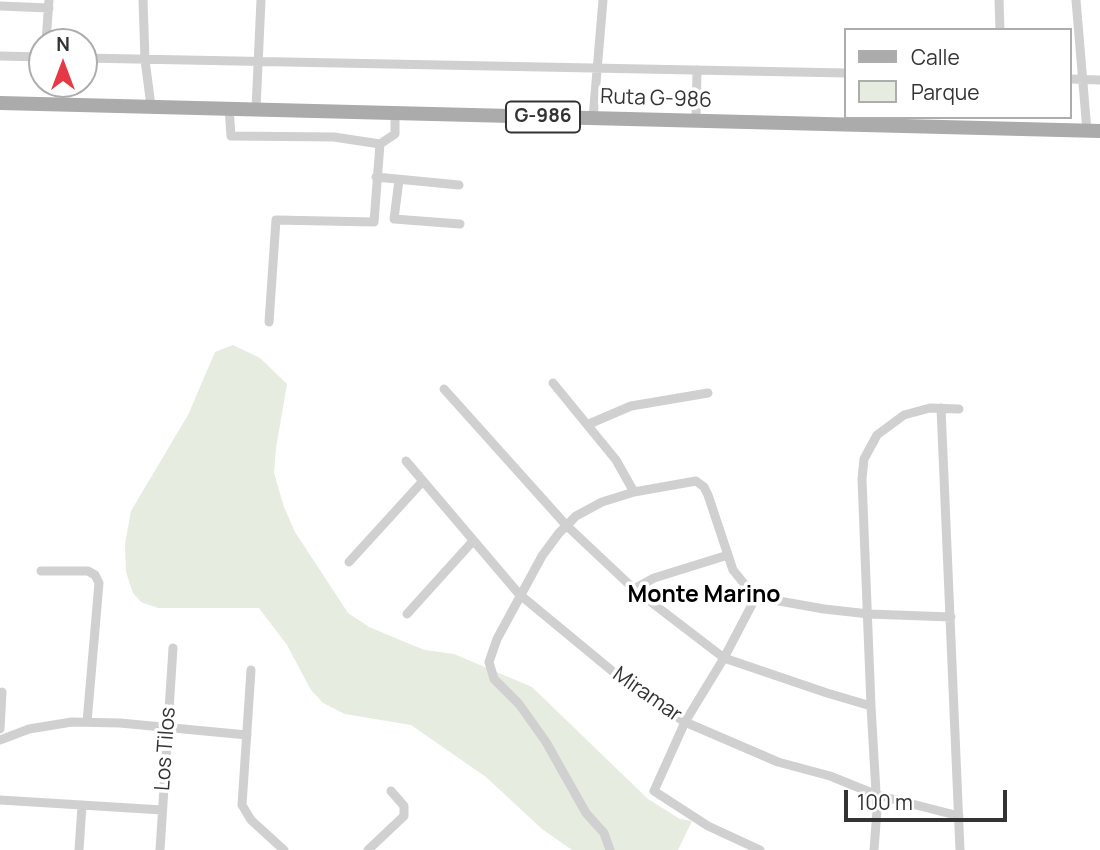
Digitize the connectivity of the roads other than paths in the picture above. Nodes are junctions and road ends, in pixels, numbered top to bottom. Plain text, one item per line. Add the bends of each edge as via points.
1 (143, 0) edge
2 (261, 0) edge
3 (603, 0) edge
4 (999, 0) edge
5 (1076, 0) edge
6 (49, 4) edge
7 (0, 6) edge
8 (47, 28) edge
9 (1000, 28) edge
10 (0, 56) edge
11 (28, 57) edge
12 (98, 58) edge
13 (145, 60) junction
14 (258, 63) junction
15 (597, 69) junction
16 (697, 70) junction
17 (844, 73) edge
18 (1072, 79) edge
19 (1083, 80) junction
20 (1100, 80) edge
21 (0, 103) edge
22 (151, 106) junction
23 (229, 108) junction
24 (256, 109) junction
25 (395, 113) junction
26 (593, 118) junction
27 (696, 121) junction
28 (1093, 131) edge
29 (380, 144) junction
30 (376, 177) junction
31 (399, 180) junction
32 (459, 185) dead end
33 (460, 224) dead end
34 (269, 322) dead end
35 (553, 383) dead end
36 (444, 389) dead end
37 (708, 393) dead end
38 (941, 408) junction
39 (959, 409) dead end
40 (589, 424) junction
41 (406, 461) dead end
42 (422, 482) junction
43 (634, 492) junction
44 (566, 525) junction
45 (473, 541) junction
46 (728, 555) junction
47 (349, 562) dead end
48 (41, 571) dead end
49 (634, 589) junction
50 (758, 593) junction
51 (519, 594) junction
52 (407, 614) dead end
53 (869, 614) junction
54 (951, 617) junction
55 (173, 648) dead end
56 (724, 658) junction
57 (251, 670) dead end
58 (2, 692) dead end
59 (871, 706) junction
60 (1, 711) edge
61 (87, 722) junction
62 (685, 722) junction
63 (168, 728) junction
64 (0, 729) edge
65 (247, 735) junction
66 (0, 740) edge
67 (391, 791) dead end
68 (877, 795) junction
69 (0, 800) edge
70 (82, 805) junction
71 (162, 810) junction
72 (959, 816) junction
73 (79, 850) edge
74 (160, 850) edge
75 (284, 850) edge
76 (369, 850) edge
77 (610, 850) edge
78 (760, 850) edge
79 (874, 850) edge
80 (960, 850) edge

1 - 13 street
2 - 14 street
3 - 15 street
4 - 9 street
5 - 19 street
6 - 7 street
6 - 8 street
10 - 11 street
12 - 13 street
13 - 14 street
13 - 22 street
14 - 15 street
14 - 24 street
15 - 16 street
15 - 26 street
16 - 17 street
16 - 27 street
18 - 19 street
19 - 20 street
19 - 28 street
21 - 22 main road, Ruta G-986 / G-986
22 - 23 main road, Ruta G-986 / G-986
23 - 24 main road, Ruta G-986 / G-986
23 - 29 street via 232,136 334,137
24 - 25 main road, Ruta G-986 / G-986
25 - 26 main road, Ruta G-986 / G-986
25 - 29 street via 395,134
26 - 27 main road, Ruta G-986 / G-986
27 - 28 main road, Ruta G-986 / G-986
29 - 30 street
30 - 31 street
30 - 34 street via 374,222 276,220
31 - 32 street
31 - 33 street via 394,219
35 - 40 street
36 - 44 street
37 - 40 street via 631,406
38 - 39 street
38 - 53 street via 895,420 868,450 862,479
38 - 54 street
40 - 43 street
41 - 42 street, Miramar
42 - 45 street, Miramar
42 - 47 street
43 - 44 street via 593,506
43 - 46 street via 696,481 708,495
44 - 49 street
44 - 51 street
45 - 51 street, Miramar
45 - 52 street
46 - 49 street via 654,578
46 - 50 street via 737,576
48 - 61 street via 88,571 99,583
49 - 56 street
50 - 53 street via 803,606
50 - 56 street
51 - 62 street, Miramar via 640,694
51 - 77 street via 490,656 491,674 531,719 586,813 604,833
53 - 54 street
53 - 59 street
54 - 72 street
55 - 63 street, Los Tilos
56 - 59 street
56 - 62 street
57 - 65 street
58 - 60 street
59 - 68 street
60 - 64 street
61 - 63 street
61 - 66 street via 44,726
62 - 68 street, Miramar via 778,762
62 - 78 street via 654,791 708,826
63 - 65 street
63 - 71 street, Los Tilos
65 - 75 street via 244,811
67 - 76 street via 404,806 404,816
68 - 72 street, Miramar
68 - 79 street
69 - 70 street
70 - 71 street
70 - 73 street
71 - 74 street, Los Tilos
72 - 80 street

